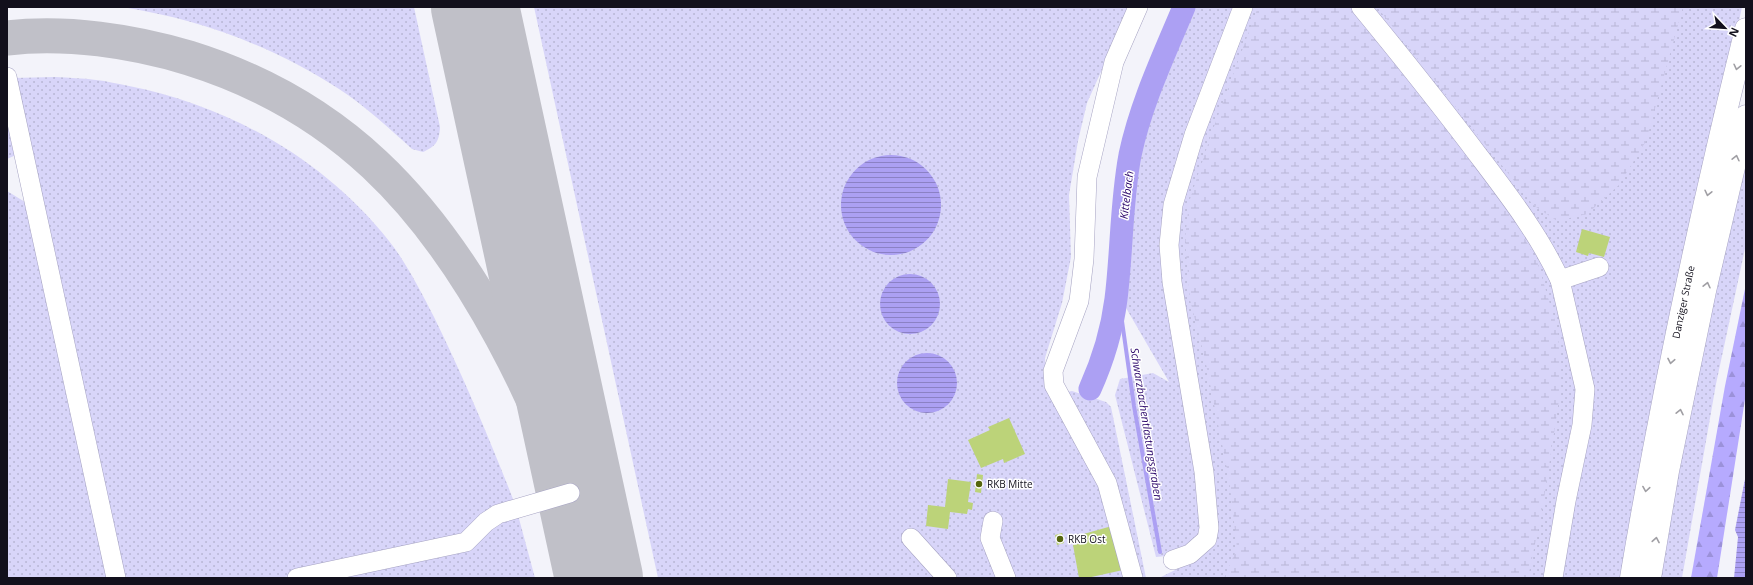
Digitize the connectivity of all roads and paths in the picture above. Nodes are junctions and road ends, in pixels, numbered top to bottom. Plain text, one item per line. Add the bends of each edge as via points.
1 (1138, 7) edge
2 (1243, 7) edge
3 (1361, 7) edge
4 (1746, 29) edge
5 (7, 77) edge
6 (1746, 116) edge
7 (1599, 267) dead end
8 (1560, 280) junction
9 (570, 493) dead end
10 (993, 521) dead end
11 (911, 538) dead end
12 (1174, 560) dead end
13 (116, 578) edge
14 (297, 578) edge
15 (947, 578) edge
16 (1006, 578) edge
17 (1133, 578) edge
18 (1554, 578) edge
19 (1631, 578) edge
20 (1650, 578) edge

1 - 17 lane via 1114,62 1090,161 1087,177 1084,259 1078,300 1053,371 1054,385 1107,483
2 - 12 lane via 1194,136 1173,205 1169,244 1172,282 1204,472 1209,528 1207,539 1190,554
3 - 8 lane via 1508,194 1550,259
4 -> 19 highway, Danziger Straße via 1686,288
5 - 13 lane
20 -> 6 highway, Danziger Straße via 1668,471 1705,291
7 - 8 lane
8 - 18 lane via 1585,390 1582,425 1566,501
9 - 14 lane via 498,514 466,542
10 - 16 lane via 990,538
11 - 15 lane

